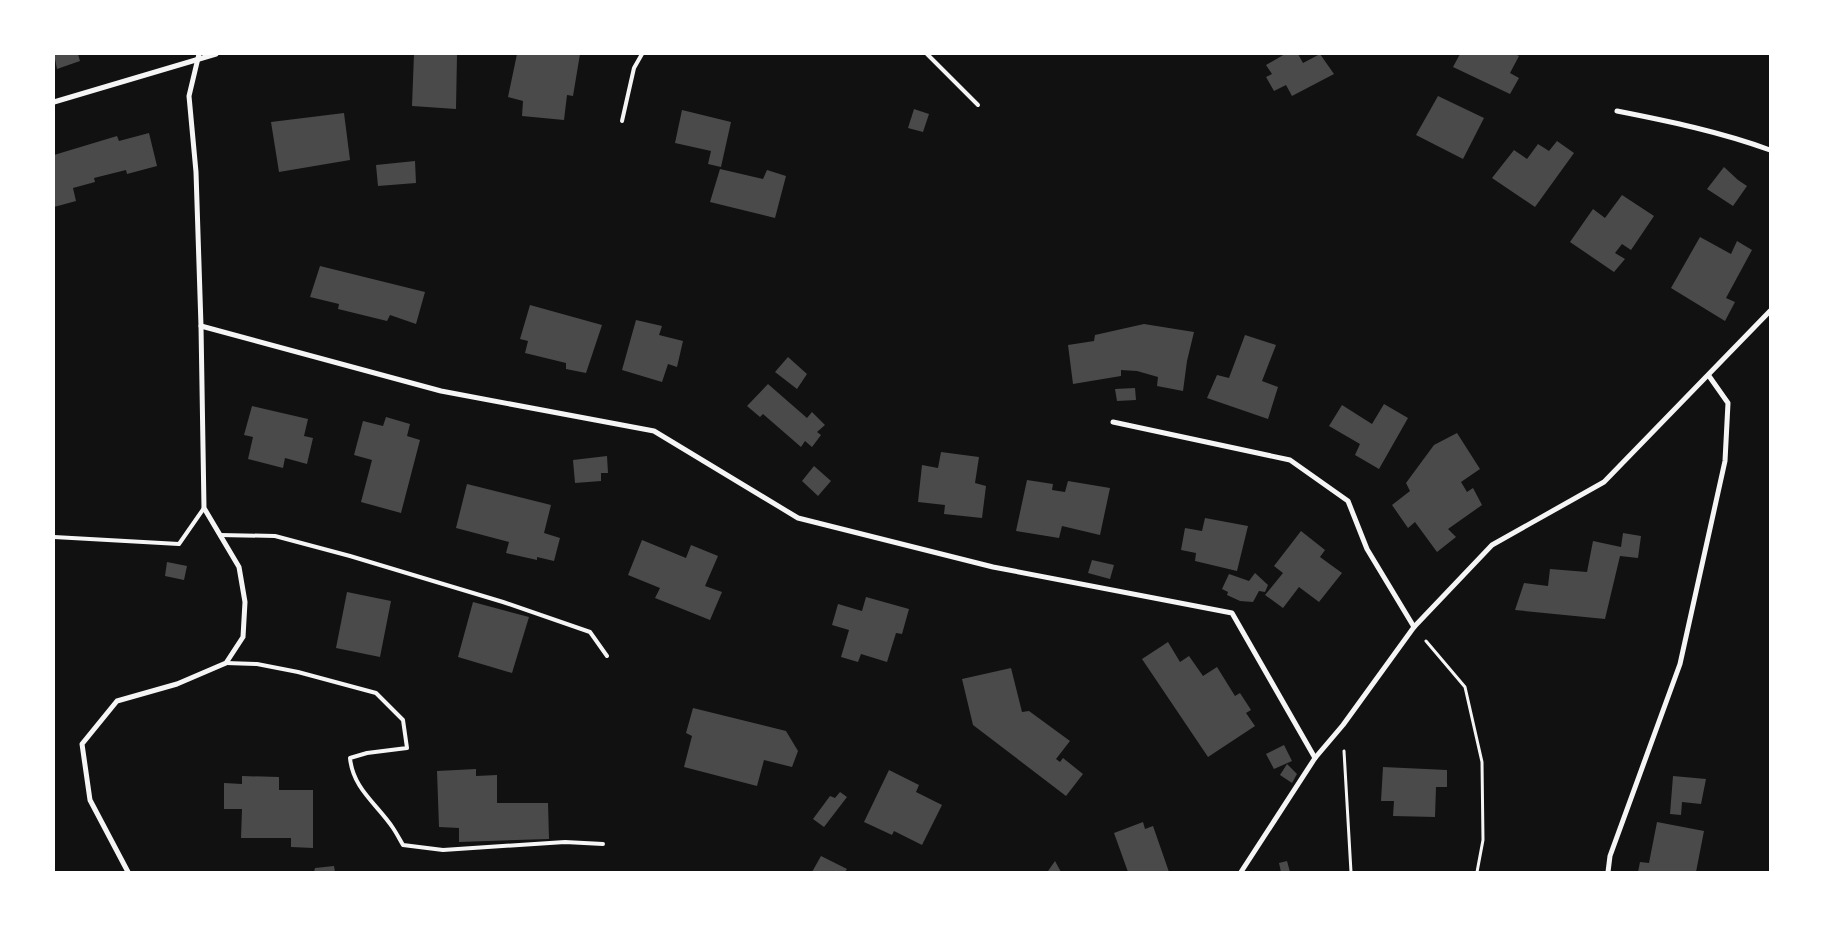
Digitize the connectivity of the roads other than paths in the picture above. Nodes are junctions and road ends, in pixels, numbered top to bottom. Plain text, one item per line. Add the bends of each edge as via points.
1 (216, 54) edge
2 (642, 54) edge
3 (927, 54) edge
4 (199, 57) edge
5 (54, 102) edge
6 (978, 105) dead end
7 (1617, 111) dead end
8 (622, 121) dead end
9 (1770, 150) edge
10 (1770, 311) edge
11 (201, 326) junction
12 (1709, 376) junction
13 (1112, 422) dead end
14 (204, 508) junction
15 (220, 535) junction
16 (54, 537) edge
17 (1414, 627) junction
18 (607, 656) dead end
19 (226, 663) junction
20 (1315, 758) junction
21 (603, 844) dead end
22 (128, 872) edge
23 (1242, 872) edge
24 (1608, 872) edge

1 - 4 street
2 - 8 lane via 634,68
3 - 6 lane
4 - 5 street
4 - 11 street via 189,96 196,172
7 - 9 street
10 - 12 street
11 - 14 street
11 - 20 street via 441,391 654,431 798,518 993,567 1232,613
12 - 17 street via 1604,482 1492,545
12 - 24 street via 1728,403 1725,461 1680,664 1610,856
13 - 17 street via 1290,460 1348,501 1366,549
14 - 15 street
14 - 16 lane via 179,544
15 - 18 lane via 275,536 503,602 590,632
15 - 19 street via 239,566 245,602 243,637
17 - 20 street
19 - 21 lane via 258,664 298,672 376,693 403,720 407,748 350,758 351,772 403,845 444,850 565,842
19 - 22 street via 177,684 117,701 82,744 90,800
20 - 23 street

